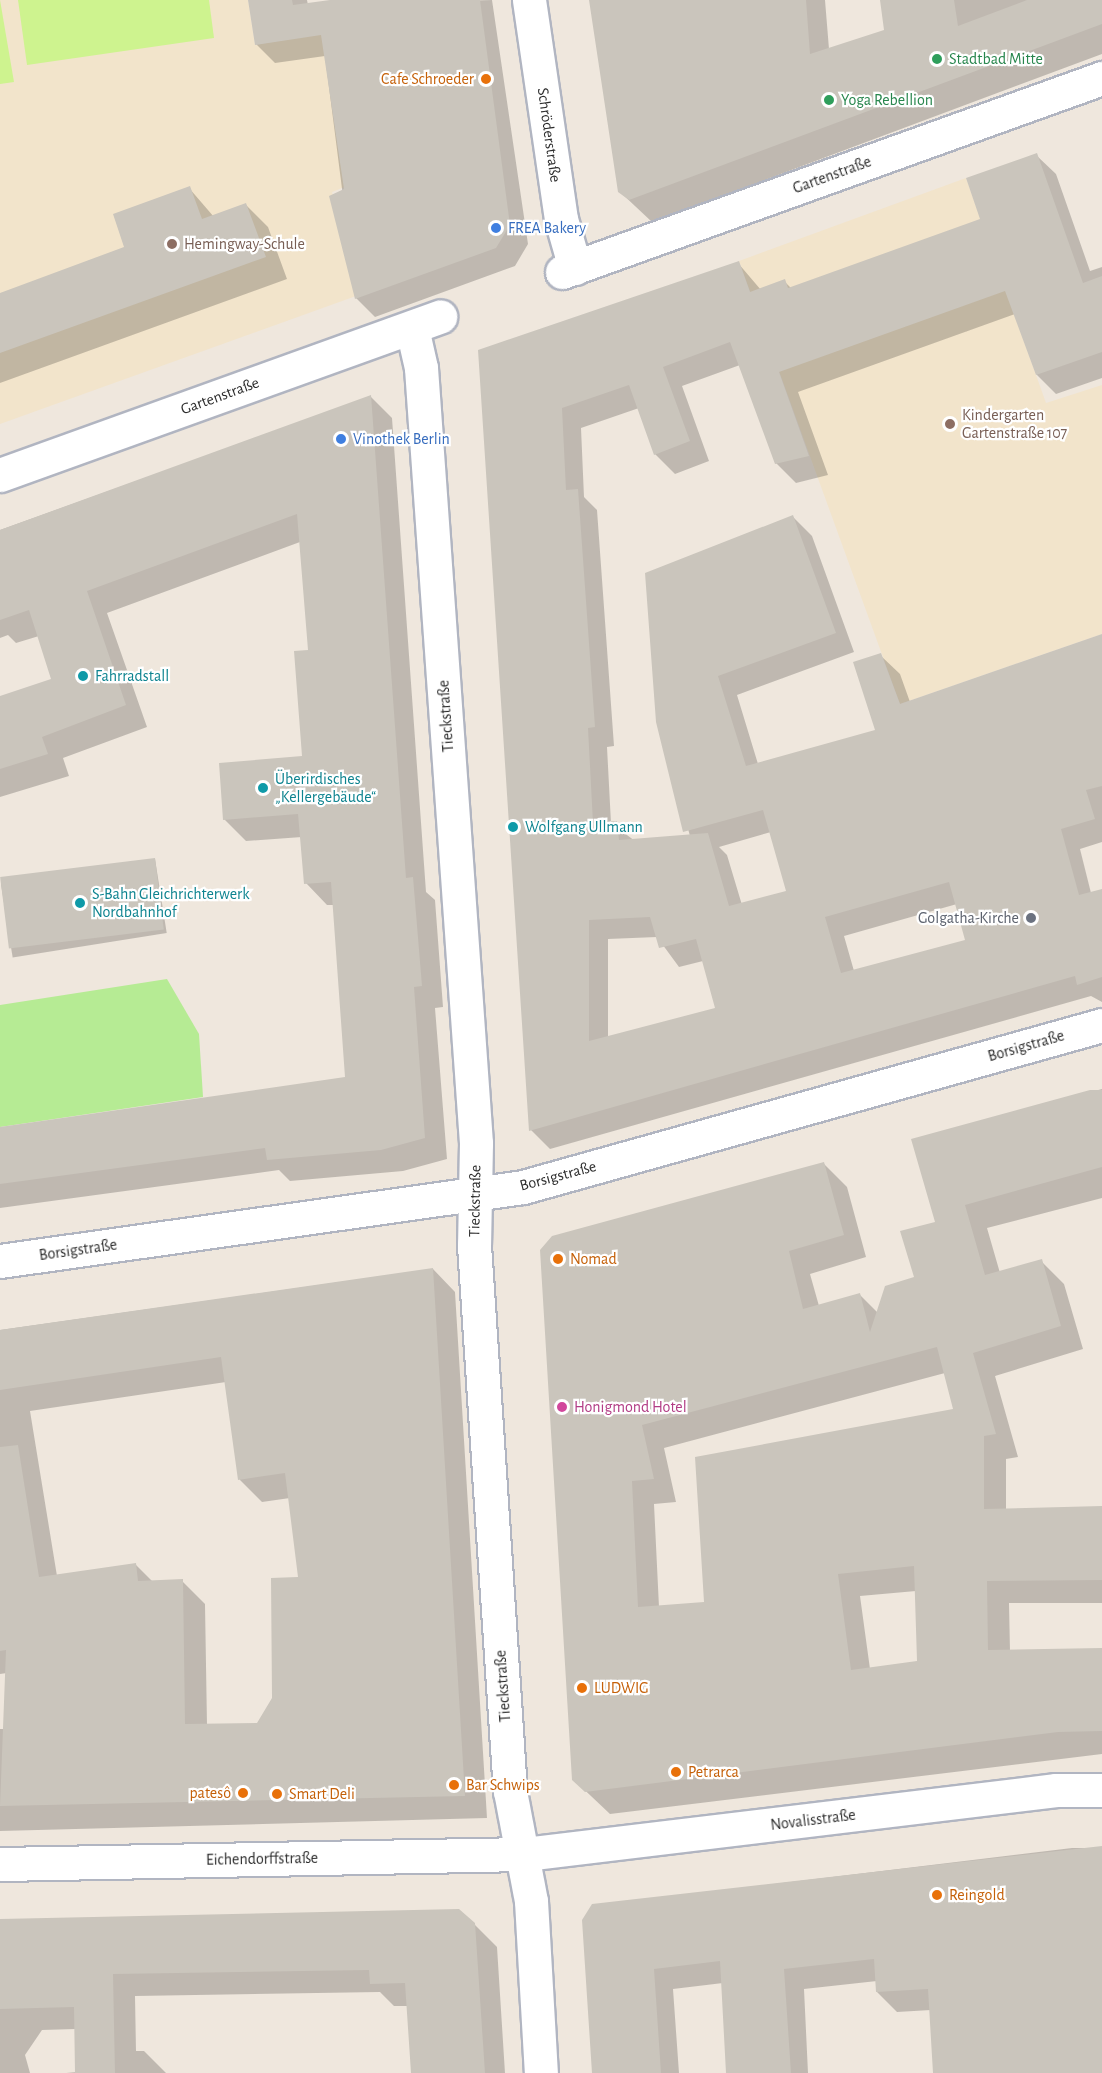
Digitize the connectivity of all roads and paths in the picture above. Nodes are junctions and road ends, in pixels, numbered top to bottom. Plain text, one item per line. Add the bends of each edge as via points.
1 (529, 0) edge
2 (1102, 78) edge
3 (569, 270) joint
4 (426, 322) joint
5 (0, 476) edge
6 (1102, 1025) edge
7 (474, 1194) junction
8 (0, 1261) edge
9 (1102, 1790) edge
10 (525, 1854) junction
11 (0, 1864) edge
12 (541, 2073) edge

1 - 3 street, Schröderstraße
2 - 3 street, Gartenstraße
4 - 5 street, Gartenstraße
4 - 7 street, Tieckstraße via 425,410 475,1131
6 - 7 street, Borsigstraße via 523,1187
7 - 8 street, Borsigstraße
7 - 10 street, Tieckstraße via 510,1791
9 - 10 street, Novalisstraße via 1056,1790
10 - 11 street, Eichendorffstraße
10 - 12 street, Tieckstraße

